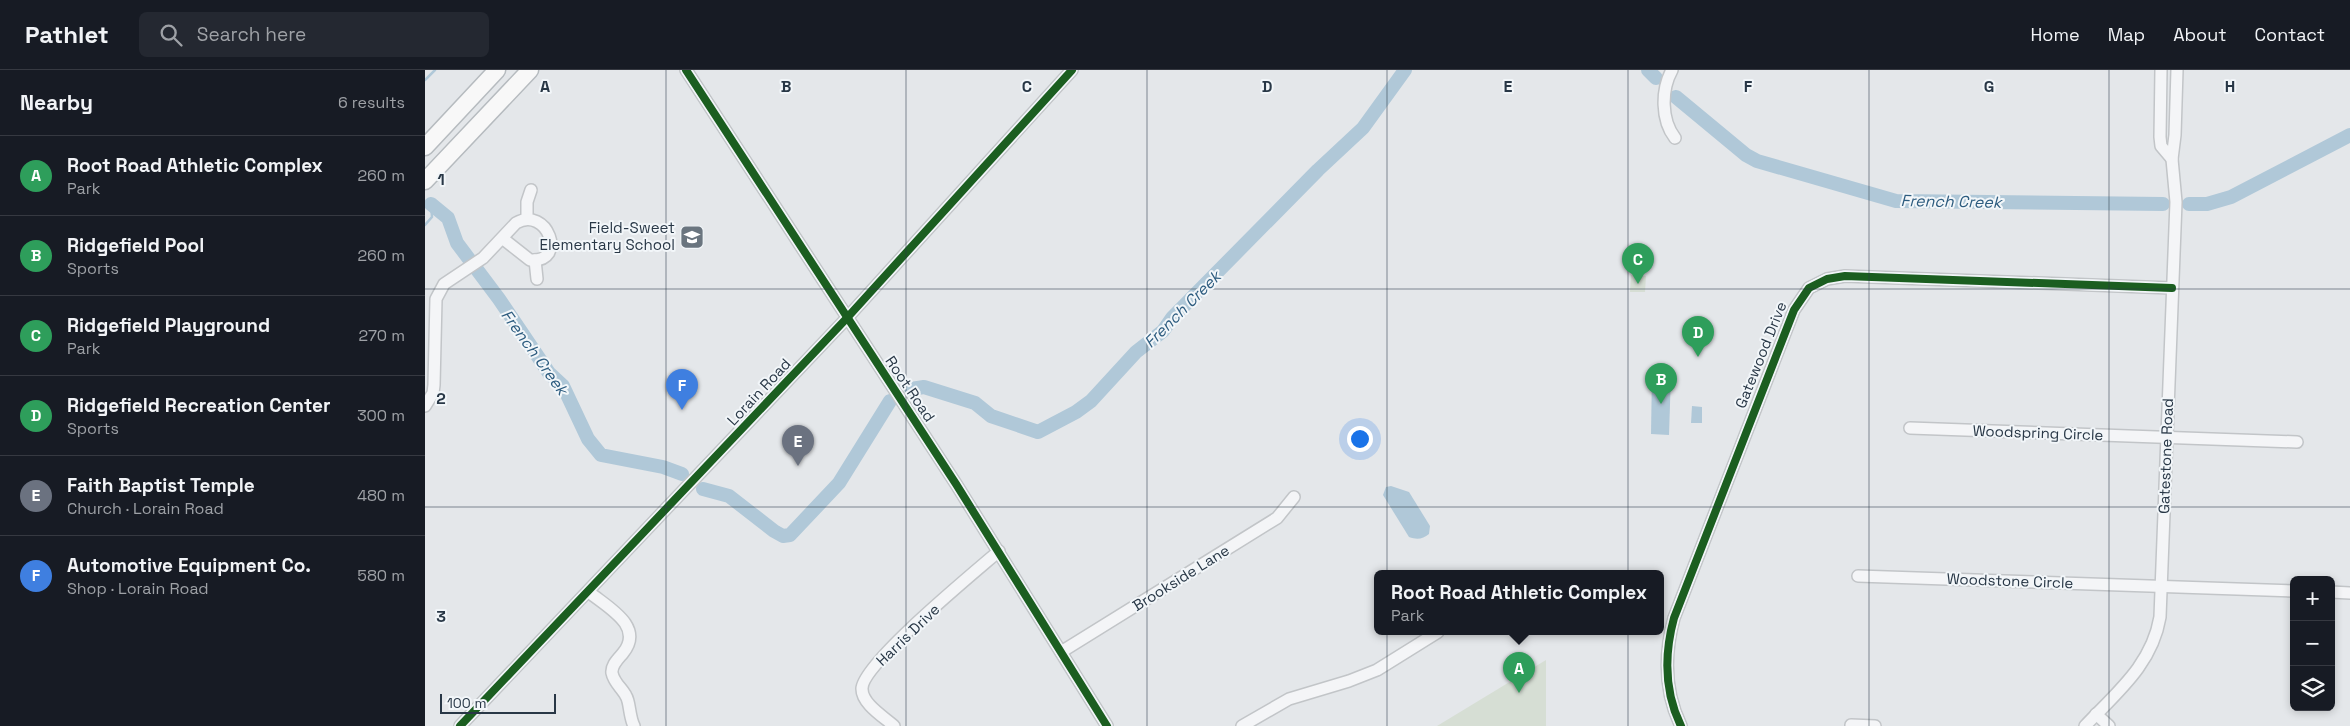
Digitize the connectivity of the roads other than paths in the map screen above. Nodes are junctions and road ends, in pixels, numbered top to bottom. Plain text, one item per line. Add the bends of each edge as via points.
1 (497, 70) edge
2 (530, 70) edge
3 (686, 70) edge
4 (1072, 70) edge
5 (1672, 70) edge
6 (2161, 70) edge
7 (2177, 70) edge
8 (1675, 138) dead end
9 (425, 147) edge
10 (2172, 160) junction
11 (425, 181) edge
12 (531, 190) dead end
13 (527, 219) junction
14 (502, 238) junction
15 (535, 260) junction
16 (537, 279) dead end
17 (2172, 288) junction
18 (847, 319) junction
19 (425, 406) edge
20 (1910, 428) dead end
21 (2166, 437) junction
22 (2297, 442) dead end
23 (1294, 497) dead end
24 (999, 552) junction
25 (1858, 576) dead end
26 (2162, 587) junction
27 (2290, 591) edge
28 (589, 592) junction
29 (2335, 592) edge
30 (2350, 593) edge
31 (1432, 635) edge
32 (1061, 652) junction
33 (2096, 714) junction
34 (1851, 725) edge
35 (460, 726) edge
36 (634, 726) edge
37 (894, 726) edge
38 (1107, 726) edge
39 (1242, 726) edge
40 (1681, 726) edge
41 (1875, 726) edge
42 (2085, 726) edge
43 (2109, 726) edge

1 - 9 highway
2 - 11 highway
3 - 18 street, Root Road
4 - 18 street, Lorain Road
5 - 8 street via 1666,86 1665,121
6 - 10 street, Gatestone Road via 2161,146
7 - 10 street, Gatestone Road
10 - 17 street, Gatestone Road via 2176,196
12 - 13 street
13 - 14 street via 516,223
13 - 15 street via 538,222 551,238 550,250
14 - 15 street via 524,258
14 - 19 street via 483,258 444,284 437,294 435,385
15 - 16 street
17 - 21 street, Gatestone Road
17 - 40 street, Gatewood Drive via 1845,276 1827,279 1809,288 1794,310 1770,367 1674,618 1667,646 1667,678
18 - 24 street, Root Road
18 - 28 street, Lorain Road
20 - 21 street, Woodspring Circle
21 - 22 street, Woodspring Circle
21 - 26 street, Gatestone Road
23 - 32 street, Brookside Lane via 1277,518
24 - 32 street, Root Road
24 - 37 street, Harris Drive via 906,633 865,677 864,697
25 - 26 street, Woodstone Circle
26 - 27 street, Woodstone Circle
26 - 33 street, Gatestone Road via 2158,628 2148,654 2138,670
28 - 35 street, Lorain Road
28 - 36 street via 625,621 629,628 629,643 612,674 627,698
29 - 30 street
31 - 39 street via 1377,670 1289,699
32 - 38 street, Root Road
33 - 42 street, Gatestone Road
33 - 43 street
34 - 41 street

